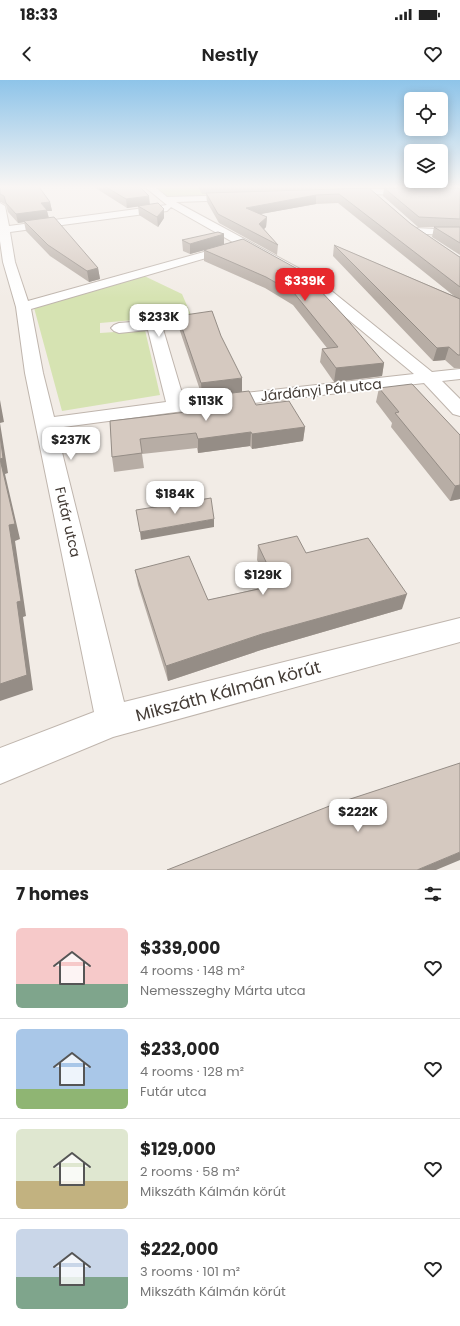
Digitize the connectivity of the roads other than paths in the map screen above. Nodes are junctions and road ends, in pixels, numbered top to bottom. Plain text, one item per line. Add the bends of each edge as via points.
1 (3, 224) edge
2 (42, 224) edge
3 (208, 224) edge
4 (406, 224) edge
5 (4, 230) junction
6 (414, 231) junction
7 (460, 232) edge
8 (244, 244) junction
9 (434, 245) edge
10 (23, 307) junction
11 (197, 321) edge
12 (154, 325) junction
13 (119, 328) dead end
14 (460, 374) edge
15 (429, 378) junction
16 (176, 406) junction
17 (460, 410) edge
18 (46, 424) junction
19 (460, 630) edge
20 (112, 722) junction
21 (0, 766) edge

1 - 5 street, Futár utca
2 - 5 street
3 - 8 street
4 - 6 street
5 - 10 street, Futár utca via 9,262
6 - 7 street
6 - 9 street
8 - 10 street
8 - 15 street via 308,279
10 - 18 street, Futár utca
11 - 12 street
12 - 13 street
12 - 16 street
14 - 15 street, Járdányi Pál utca
15 - 16 street, Járdányi Pál utca
15 - 17 street
16 - 18 street, Járdányi Pál utca
18 - 20 street, Futár utca
19 - 20 street, Mikszáth Kálmán körút
20 - 21 street, Mikszáth Kálmán körút

